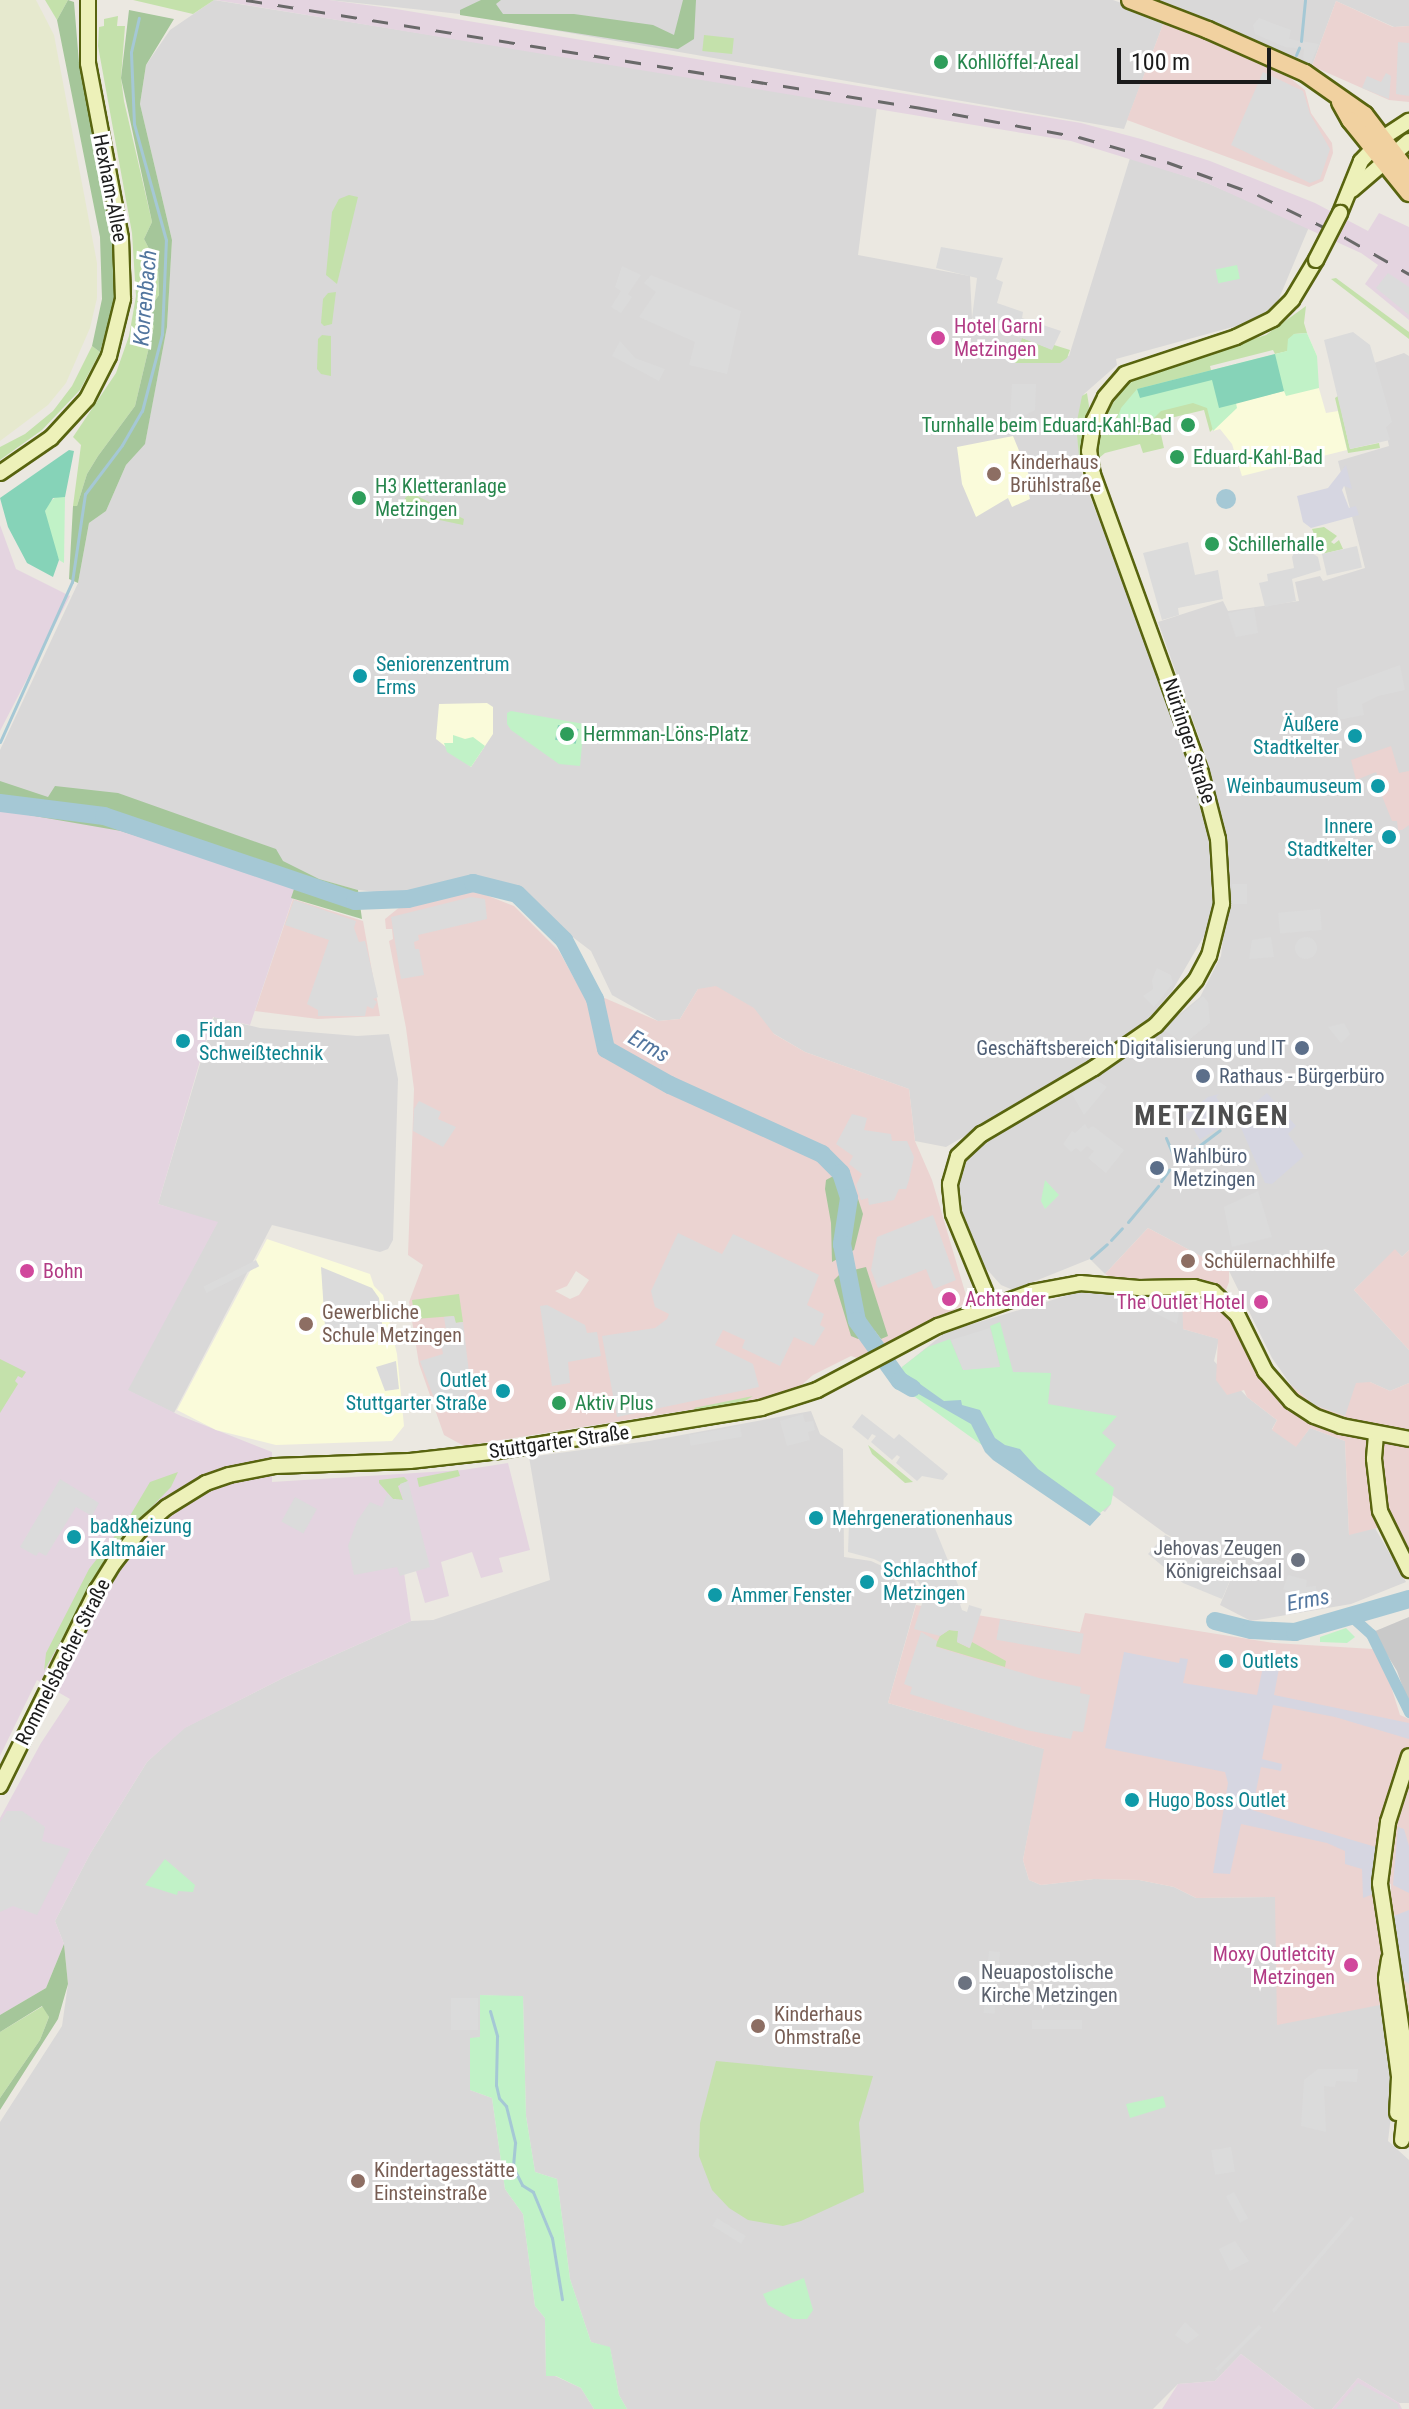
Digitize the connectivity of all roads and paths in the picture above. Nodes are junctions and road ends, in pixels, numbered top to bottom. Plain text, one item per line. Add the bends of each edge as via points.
1 (88, 0) edge
2 (1130, 0) edge
3 (1409, 121) edge
4 (1409, 141) edge
5 (1378, 142) junction
6 (1390, 158) junction
7 (1409, 173) edge
8 (1351, 190) junction
9 (1409, 193) edge
10 (0, 473) edge
11 (991, 1306) junction
12 (1376, 1435) junction
13 (1404, 1438) edge
14 (206, 1483) joint
15 (1409, 1570) edge
16 (1409, 1756) edge
17 (1409, 1778) edge
18 (0, 1786) edge
19 (1384, 1900) junction
20 (1405, 2146) edge

1 - 10 main road, Hexham-Allee via 88,63 121,238 123,299 109,356 87,399 51,438
2 - 5 main road via 1319,82 1365,115
3 - 5 main road, Nürtinger Straße
4 - 6 main road, Nürtinger Straße
5 - 6 main road
5 - 8 main road, Nürtinger Straße via 1361,161
6 - 7 main road
6 - 8 main road, Nürtinger Straße
6 - 9 main road
8 - 11 main road, Nürtinger Straße, bridge via 1292,300 1273,319 1125,374 1094,420 1089,451 1093,475 1195,751 1218,839 1222,904 1203,968 1156,1025 982,1134 958,1156 950,1184 953,1214
11 - 12 main road, Stuttgarter Straße via 1080,1283 1194,1287 1220,1295 1243,1323 1265,1371 1291,1401 1318,1418
11 - 14 main road, Stuttgarter Straße via 938,1326 799,1397 689,1422 440,1459 275,1466
12 - 13 main road
12 - 15 main road via 1380,1511
14 - 18 main road, Rommelsbacher Straße via 138,1532 97,1590
16 - 19 main road via 1386,1836 1380,1883
17 - 19 main road
19 - 20 main road via 1386,1979 1399,2077 1396,2125

